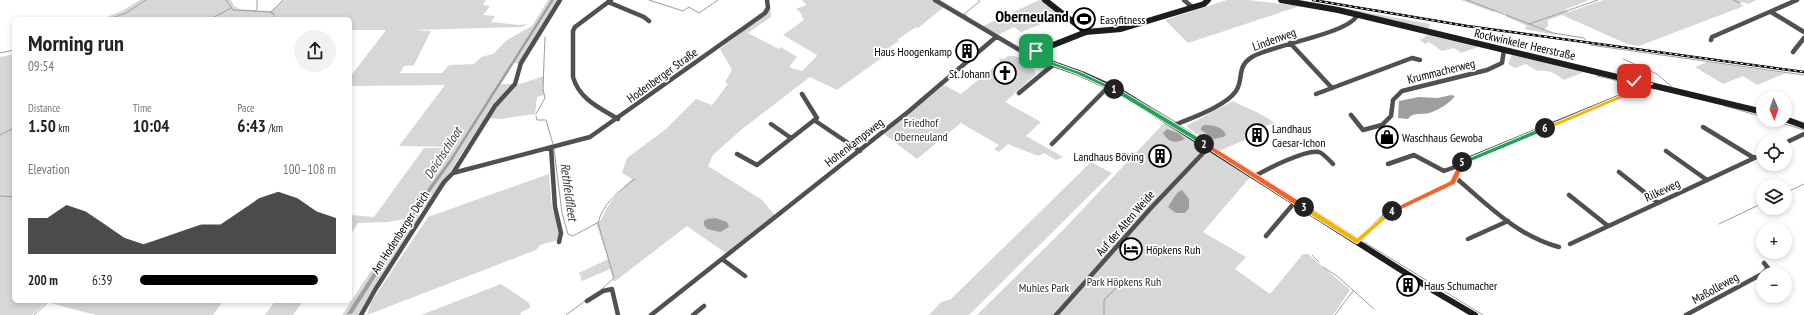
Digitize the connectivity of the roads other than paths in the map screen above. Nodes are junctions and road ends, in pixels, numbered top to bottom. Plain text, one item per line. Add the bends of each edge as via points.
1 (560, 0) edge
2 (767, 0) edge
3 (935, 0) edge
4 (1045, 0) edge
5 (1184, 0) edge
6 (1208, 0) edge
7 (1281, 0) edge
8 (1796, 0) edge
9 (609, 1) edge
10 (1192, 7) junction
11 (1771, 12) junction
12 (1358, 14) junction
13 (649, 21) dead end
14 (1086, 32) junction
15 (1804, 32) edge
16 (996, 37) junction
17 (1804, 38) edge
18 (1711, 40) dead end
19 (1290, 43) junction
20 (1504, 50) junction
21 (1793, 52) dead end
22 (1028, 55) junction
23 (1420, 60) dead end
24 (1054, 64) junction
25 (1650, 84) junction
26 (1110, 86) junction
27 (1332, 88) junction
28 (1019, 93) dead end
29 (802, 94) dead end
30 (1316, 94) dead end
31 (1756, 110) edge
32 (1351, 115) dead end
33 (618, 118) junction
34 (814, 120) junction
35 (1792, 122) edge
36 (771, 124) dead end
37 (1175, 125) junction
38 (1804, 126) edge
39 (1703, 127) dead end
40 (1804, 134) edge
41 (791, 138) junction
42 (1792, 140) edge
43 (1052, 144) dead end
44 (551, 147) junction
45 (1211, 148) junction
46 (860, 151) junction
47 (1666, 151) dead end
48 (737, 154) dead end
49 (1754, 158) joint
50 (1333, 164) dead end
51 (1388, 164) dead end
52 (1460, 168) junction
53 (1619, 172) dead end
54 (452, 173) junction
55 (1255, 176) junction
56 (1456, 178) junction
57 (1707, 180) junction
58 (1569, 195) dead end
59 (1295, 202) junction
60 (1658, 203) junction
61 (1508, 221) junction
62 (1608, 226) junction
63 (1266, 236) dead end
64 (1468, 239) dead end
65 (559, 242) dead end
66 (1357, 242) junction
67 (1570, 244) dead end
68 (1559, 247) dead end
69 (722, 259) junction
70 (1764, 263) dead end
71 (745, 276) dead end
72 (587, 302) dead end
73 (704, 306) dead end
74 (653, 314) edge
75 (361, 315) edge
76 (618, 315) edge
77 (693, 315) edge
78 (1056, 315) edge
79 (1475, 315) edge
80 (1686, 315) edge

1 - 54 street, Am Hodenberger Deich via 522,63 516,84 492,111
2 - 33 street, Hodenberger Straße via 766,13
3 - 16 street
4 - 14 street
5 - 10 street
6 - 10 street via 1204,4
7 - 12 street, Rockwinkeler Heerstraße
8 - 11 street
9 - 13 street
9 - 33 street via 573,31 573,84 581,95
10 - 14 street via 1121,29
11 - 15 street
11 - 18 street via 1712,37
12 - 19 street, Lindenweg via 1356,19 1344,27
12 - 20 street, Rockwinkeler Heerstraße
14 - 22 street
16 - 22 street
16 - 46 street, Hohenkampsweg
17 - 21 street
19 - 27 street
19 - 37 street, Lindenweg via 1246,61 1241,68 1237,90 1232,96 1209,111
20 - 25 street, Rockwinkeler Heerstraße
20 - 32 street, Krummacherweg via 1502,63 1487,70 1402,91 1393,100 1391,116 1378,127 1363,130
22 - 24 street
23 - 27 street via 1412,58
24 - 26 street
24 - 28 street
25 - 31 street, Rockwinkeler Heerstraße
25 - 52 street via 1464,161
26 - 37 street
26 - 43 street
27 - 30 street
29 - 34 street via 817,118
33 - 44 street, Hodenberger Straße via 590,137
34 - 41 street
34 - 46 street
35 - 38 street
36 - 41 street
37 - 45 street
39 - 49 street
40 - 42 street
41 - 48 street via 757,165
44 - 54 street, Hodenberger Straße
44 - 65 street via 554,207 561,233
45 - 55 street
45 - 78 street, Auf der Alten Weide via 1205,151 1155,204
46 - 69 street, Hohenkampsweg
47 - 57 street
49 - 57 street, Rilkeweg
50 - 55 street via 1318,152 1306,154
51 - 52 street via 1414,155 1446,172 1455,167
52 - 56 street
53 - 60 street
54 - 75 street, Am Hodenberger Deich via 403,245
55 - 59 street
56 - 61 street
56 - 66 street via 1444,188 1388,213
57 - 60 street, Rilkeweg
58 - 62 street
59 - 63 street
59 - 66 street
60 - 62 street, Rilkeweg
61 - 64 street
61 - 68 street via 1540,242
62 - 67 street, Rilkeweg
66 - 79 street
69 - 71 street
69 - 74 street, Hohenkampsweg
70 - 80 street, Maßolleweg via 1768,268 1762,274
72 - 76 street via 603,291 612,289
73 - 77 street

